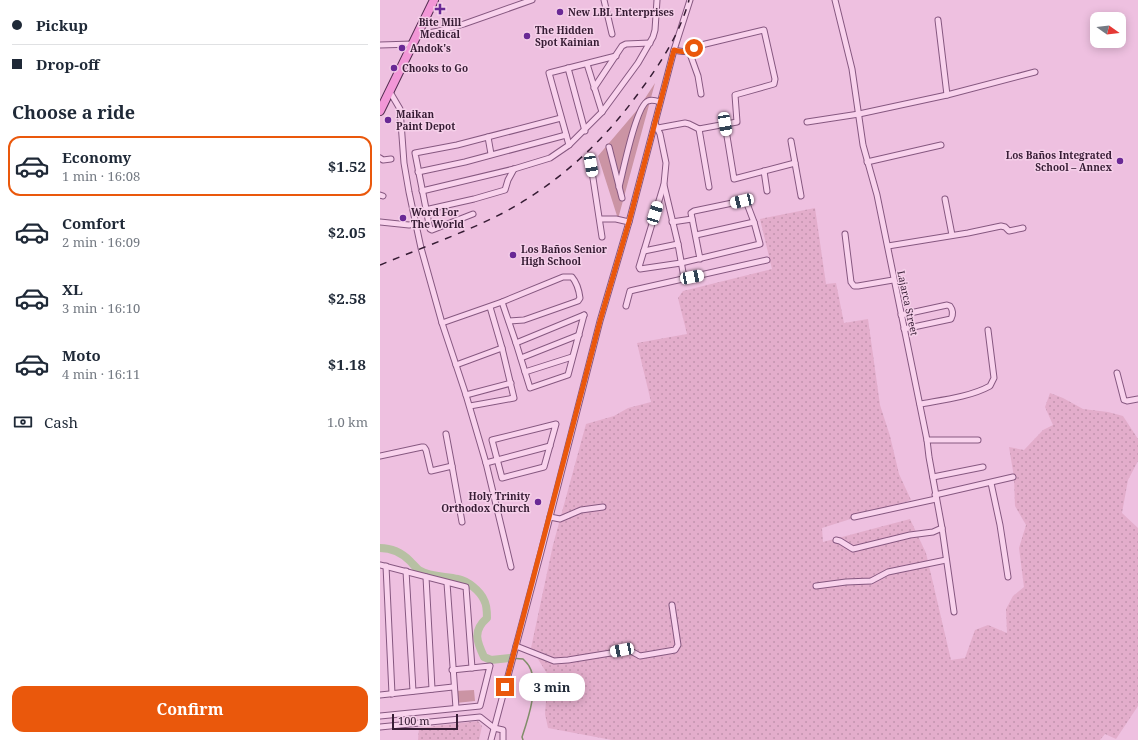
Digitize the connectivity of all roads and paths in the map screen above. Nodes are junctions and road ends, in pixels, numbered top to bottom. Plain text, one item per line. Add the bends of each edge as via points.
1 (434, 0) edge
2 (532, 0) edge
3 (604, 0) edge
4 (657, 0) edge
5 (690, 0) edge
6 (835, 0) edge
7 (938, 20) dead end
8 (612, 34) dead end
9 (417, 35) junction
10 (650, 43) junction
11 (413, 44) junction
12 (380, 46) edge
13 (674, 50) junction
14 (689, 51) junction
15 (616, 56) junction
16 (587, 64) junction
17 (568, 68) junction
18 (1035, 72) dead end
19 (594, 88) junction
20 (390, 92) junction
21 (701, 94) dead end
22 (947, 95) junction
23 (660, 102) junction
24 (380, 111) edge
25 (602, 112) junction
26 (859, 114) junction
27 (560, 118) junction
28 (807, 122) dead end
29 (725, 124) junction
30 (656, 126) junction
31 (699, 129) junction
32 (585, 131) junction
33 (566, 135) junction
34 (488, 137) junction
35 (791, 141) dead end
36 (569, 145) junction
37 (941, 145) dead end
38 (609, 147) dead end
39 (491, 154) junction
40 (380, 158) edge
41 (391, 159) dead end
42 (867, 162) junction
43 (795, 163) junction
44 (591, 165) dead end
45 (514, 169) junction
46 (764, 171) junction
47 (418, 172) junction
48 (664, 184) junction
49 (619, 187) junction
50 (709, 187) dead end
51 (422, 191) junction
52 (767, 191) dead end
53 (802, 196) dead end
54 (622, 198) dead end
55 (945, 199) dead end
56 (425, 210) junction
57 (473, 214) dead end
58 (692, 219) junction
59 (600, 220) junction
60 (380, 222) edge
61 (629, 222) junction
62 (672, 222) junction
63 (754, 222) junction
64 (416, 224) junction
65 (1023, 228) dead end
66 (845, 234) dead end
67 (696, 235) junction
68 (952, 235) junction
69 (602, 237) dead end
70 (678, 244) junction
71 (888, 246) junction
72 (644, 251) junction
73 (700, 259) junction
74 (767, 260) dead end
75 (682, 263) junction
76 (684, 278) junction
77 (893, 280) junction
78 (502, 302) junction
79 (490, 306) junction
80 (626, 306) dead end
81 (901, 315) junction
82 (509, 321) junction
83 (442, 323) junction
84 (904, 329) junction
85 (988, 330) dead end
86 (578, 335) junction
87 (516, 343) junction
88 (502, 348) junction
89 (572, 357) junction
90 (521, 358) junction
91 (456, 365) junction
92 (525, 372) junction
93 (1117, 373) dead end
94 (511, 383) junction
95 (466, 395) junction
96 (1138, 399) edge
97 (920, 404) junction
98 (470, 406) junction
99 (446, 434) dead end
100 (927, 440) junction
101 (978, 440) dead end
102 (550, 446) junction
103 (380, 456) edge
104 (497, 460) junction
105 (486, 463) junction
106 (452, 466) junction
107 (983, 467) dead end
108 (933, 477) junction
109 (1013, 477) dead end
110 (991, 483) junction
111 (936, 497) junction
112 (602, 507) dead end
113 (550, 517) junction
114 (854, 517) dead end
115 (462, 522) dead end
116 (942, 528) junction
117 (836, 540) dead end
118 (946, 560) junction
119 (380, 565) edge
120 (386, 566) junction
121 (511, 566) dead end
122 (406, 572) junction
123 (426, 577) junction
124 (1008, 577) dead end
125 (446, 583) junction
126 (816, 586) dead end
127 (672, 605) dead end
128 (954, 612) dead end
129 (516, 646) junction
130 (472, 668) junction
131 (452, 670) junction
132 (453, 687) junction
133 (432, 689) junction
134 (413, 691) junction
135 (392, 694) junction
136 (380, 695) edge
137 (456, 708) junction
138 (380, 716) edge
139 (380, 727) edge
140 (494, 728) junction
141 (491, 740) edge
142 (503, 740) edge

1 - 9 main road
2 - 9 street via 464,24
3 - 8 street
4 - 10 street via 655,30
5 - 13 street
6 - 26 street, Lajarca Street via 852,69
7 - 22 street
9 - 11 main road
10 - 15 street via 626,44
10 - 25 street
11 - 12 street
11 - 20 main road
13 - 14 street
13 - 23 street
14 - 21 street
14 - 29 street via 697,46 764,30 776,79 774,84 735,95 737,122
15 - 16 street
15 - 19 street
16 - 17 street
16 - 19 street
17 - 27 street via 548,73
17 - 32 street
18 - 22 street
19 - 25 street
20 - 24 main road
20 - 64 street via 400,109 404,163
22 - 26 street
23 - 30 street
23 - 49 street via 647,101 637,117
25 - 32 street
26 - 28 street
26 - 42 street, Lajarca Street
27 - 33 street
27 - 34 street
29 - 31 street
29 - 46 street via 734,179
30 - 31 street via 685,123
30 - 48 street via 666,163
30 - 61 street
31 - 50 street
32 - 36 street
33 - 36 street
33 - 39 street
34 - 39 street
34 - 47 street via 415,154
35 - 43 street
36 - 45 street via 550,158
37 - 42 street
38 - 49 street
39 - 47 street
40 - 41 street
42 - 71 street, Lajarca Street
43 - 46 street
43 - 53 street
44 - 59 street
45 - 51 street
45 - 56 street via 505,190
46 - 52 street
47 - 51 street
48 - 62 street
48 - 72 street
49 - 54 street
51 - 56 street
55 - 68 street
56 - 57 street via 430,230
58 - 62 street
58 - 63 street via 691,213 694,211 746,201
58 - 67 street
59 - 61 street via 616,219
59 - 69 street
60 - 64 street
61 - 113 street via 600,321
62 - 70 street
63 - 67 street
63 - 73 street via 760,244
64 - 83 street
65 - 68 street via 1009,231 1001,226
66 - 77 street via 854,286
67 - 73 street
68 - 71 street
70 - 72 street
70 - 75 street
71 - 77 street, Lajarca Street
72 - 75 street via 640,270
73 - 75 street
74 - 76 street
75 - 76 street
76 - 80 street via 630,291
77 - 81 street, Lajarca Street
78 - 79 street
78 - 82 street
78 - 82 street via 562,278 572,277 578,287 578,301 524,320
79 - 83 street
79 - 88 street
81 - 84 street, Lajarca Street
81 - 84 street via 947,305 952,309 953,316 950,319
82 - 87 street
83 - 91 street
84 - 97 street, Lajarca Street
85 - 97 street via 994,378 990,386 946,400
86 - 87 street via 584,315
86 - 89 street
86 - 90 street
87 - 90 street
88 - 91 street
88 - 94 street
89 - 92 street
89 - 92 street via 568,375 530,388
90 - 92 street
91 - 95 street
93 - 96 street via 1124,400
94 - 95 street
94 - 98 street via 514,398
95 - 98 street
97 - 100 street, Lajarca Street
98 - 105 street
99 - 106 street
100 - 101 street
100 - 108 street, Lajarca Street
102 - 104 street
102 - 104 street via 544,467 502,478
102 - 104 street via 556,424 492,440
103 - 106 street via 424,447 431,471
104 - 105 street
105 - 121 street
106 - 115 street
107 - 108 street
108 - 111 street, Lajarca Street
109 - 110 street
110 - 111 street
110 - 124 street
111 - 114 street
111 - 116 street, Lajarca Street
112 - 113 street via 582,510 560,519
113 - 129 street
116 - 117 street via 853,549
116 - 118 street, Lajarca Street
118 - 126 street via 888,572 871,581
118 - 128 street, Lajarca Street
119 - 120 street
120 - 122 street
120 - 135 street
122 - 123 street
122 - 134 street
123 - 125 street
123 - 133 street
125 - 130 street via 466,586
125 - 131 street
127 - 129 street via 678,645 675,650 640,656 629,650 554,661
129 - 140 street
130 - 131 street
130 - 137 street via 490,666 480,706
131 - 132 street
132 - 133 street
132 - 137 street
133 - 134 street
134 - 135 street
135 - 136 street
137 - 138 street
139 - 140 street via 480,717
140 - 141 street
140 - 142 street via 504,731

